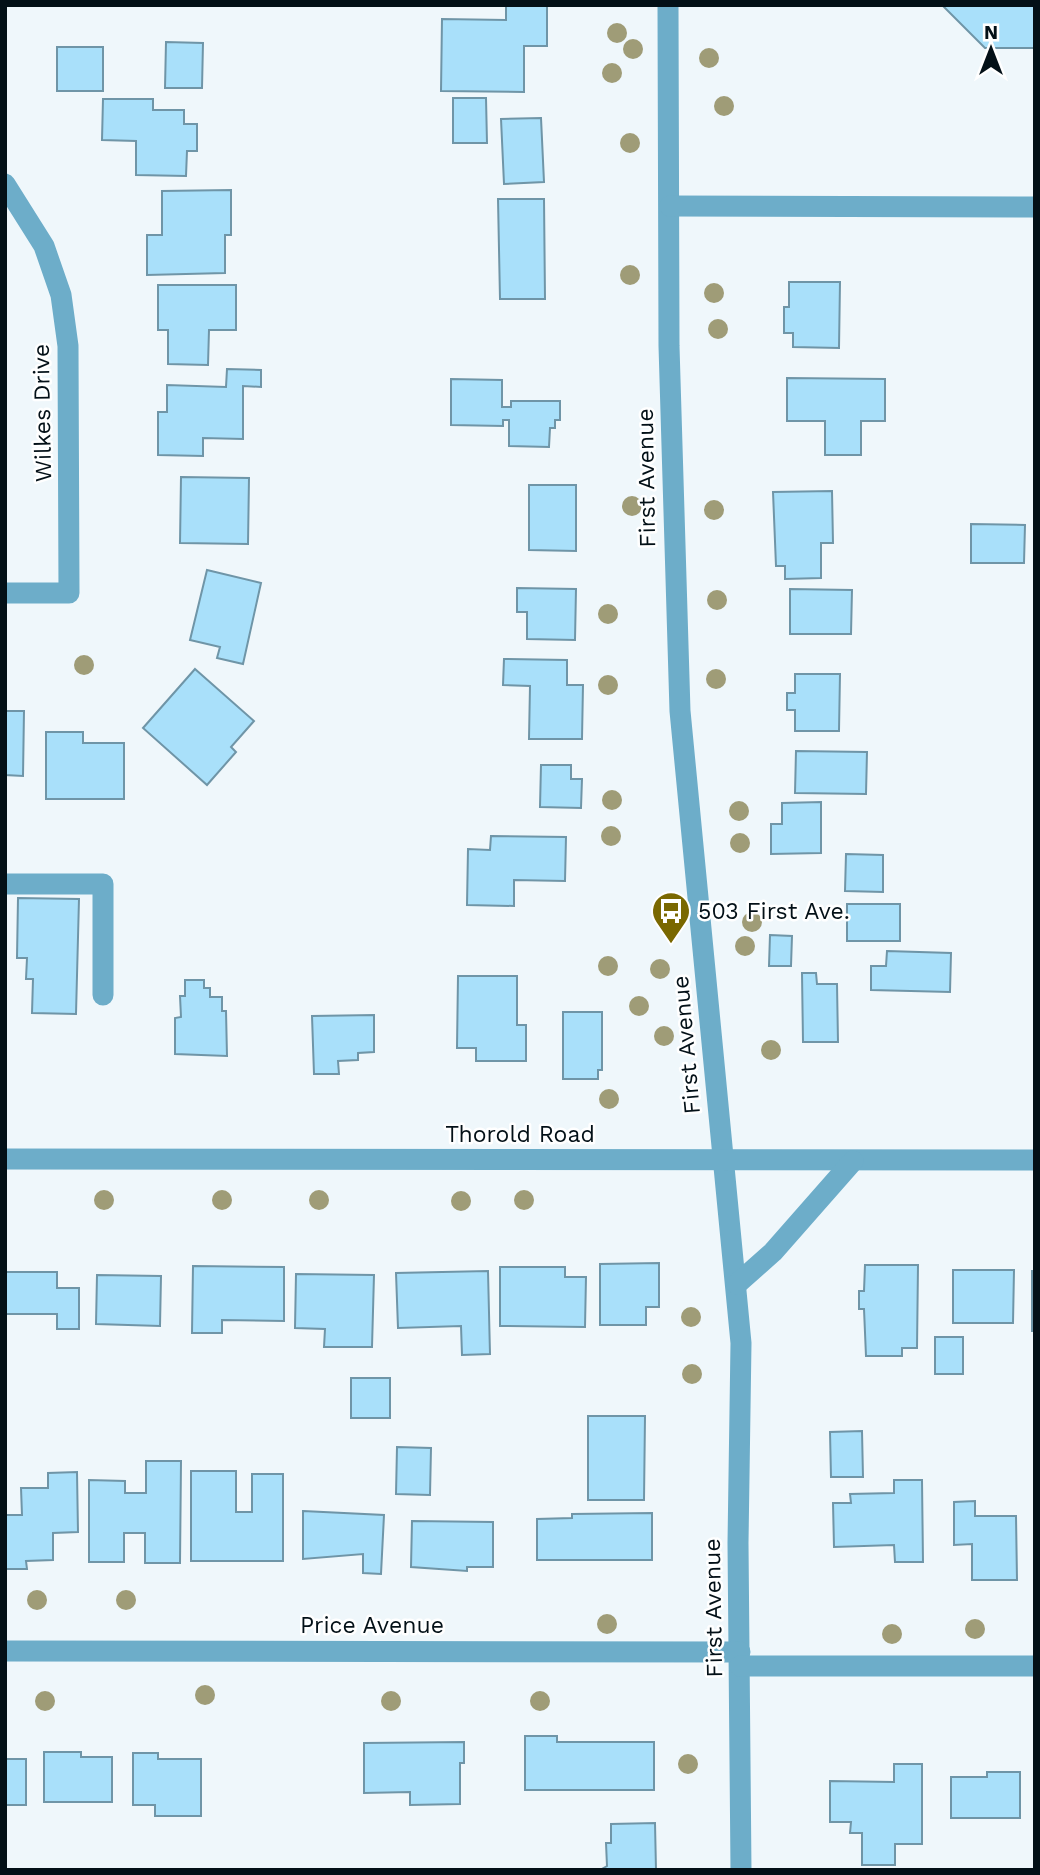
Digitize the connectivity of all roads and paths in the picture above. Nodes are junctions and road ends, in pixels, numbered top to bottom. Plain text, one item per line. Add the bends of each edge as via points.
1 (668, 5) edge
2 (5, 184) edge
3 (670, 206) junction
4 (1035, 207) edge
5 (5, 593) edge
6 (5, 884) edge
7 (103, 995) dead end
8 (5, 1159) edge
9 (723, 1160) junction
10 (1035, 1160) edge
11 (853, 1161) junction
12 (737, 1284) junction
13 (5, 1651) edge
14 (740, 1659) junction
15 (1035, 1666) edge
16 (741, 1870) edge

1 - 3 street, First Avenue
2 - 5 street, Wilkes Drive via 44,246 61,295 68,346 69,593
3 - 4 street
3 - 9 street, First Avenue via 669,359 680,711
6 - 7 street via 103,884
8 - 9 street, Thorold Road
9 - 11 street, Thorold Road
9 - 12 street, First Avenue
10 - 11 street, Thorold Road
11 - 12 street via 773,1252
12 - 14 street, First Avenue
13 - 14 street, Price Avenue
14 - 15 street, Price Avenue
14 - 16 street, First Avenue

